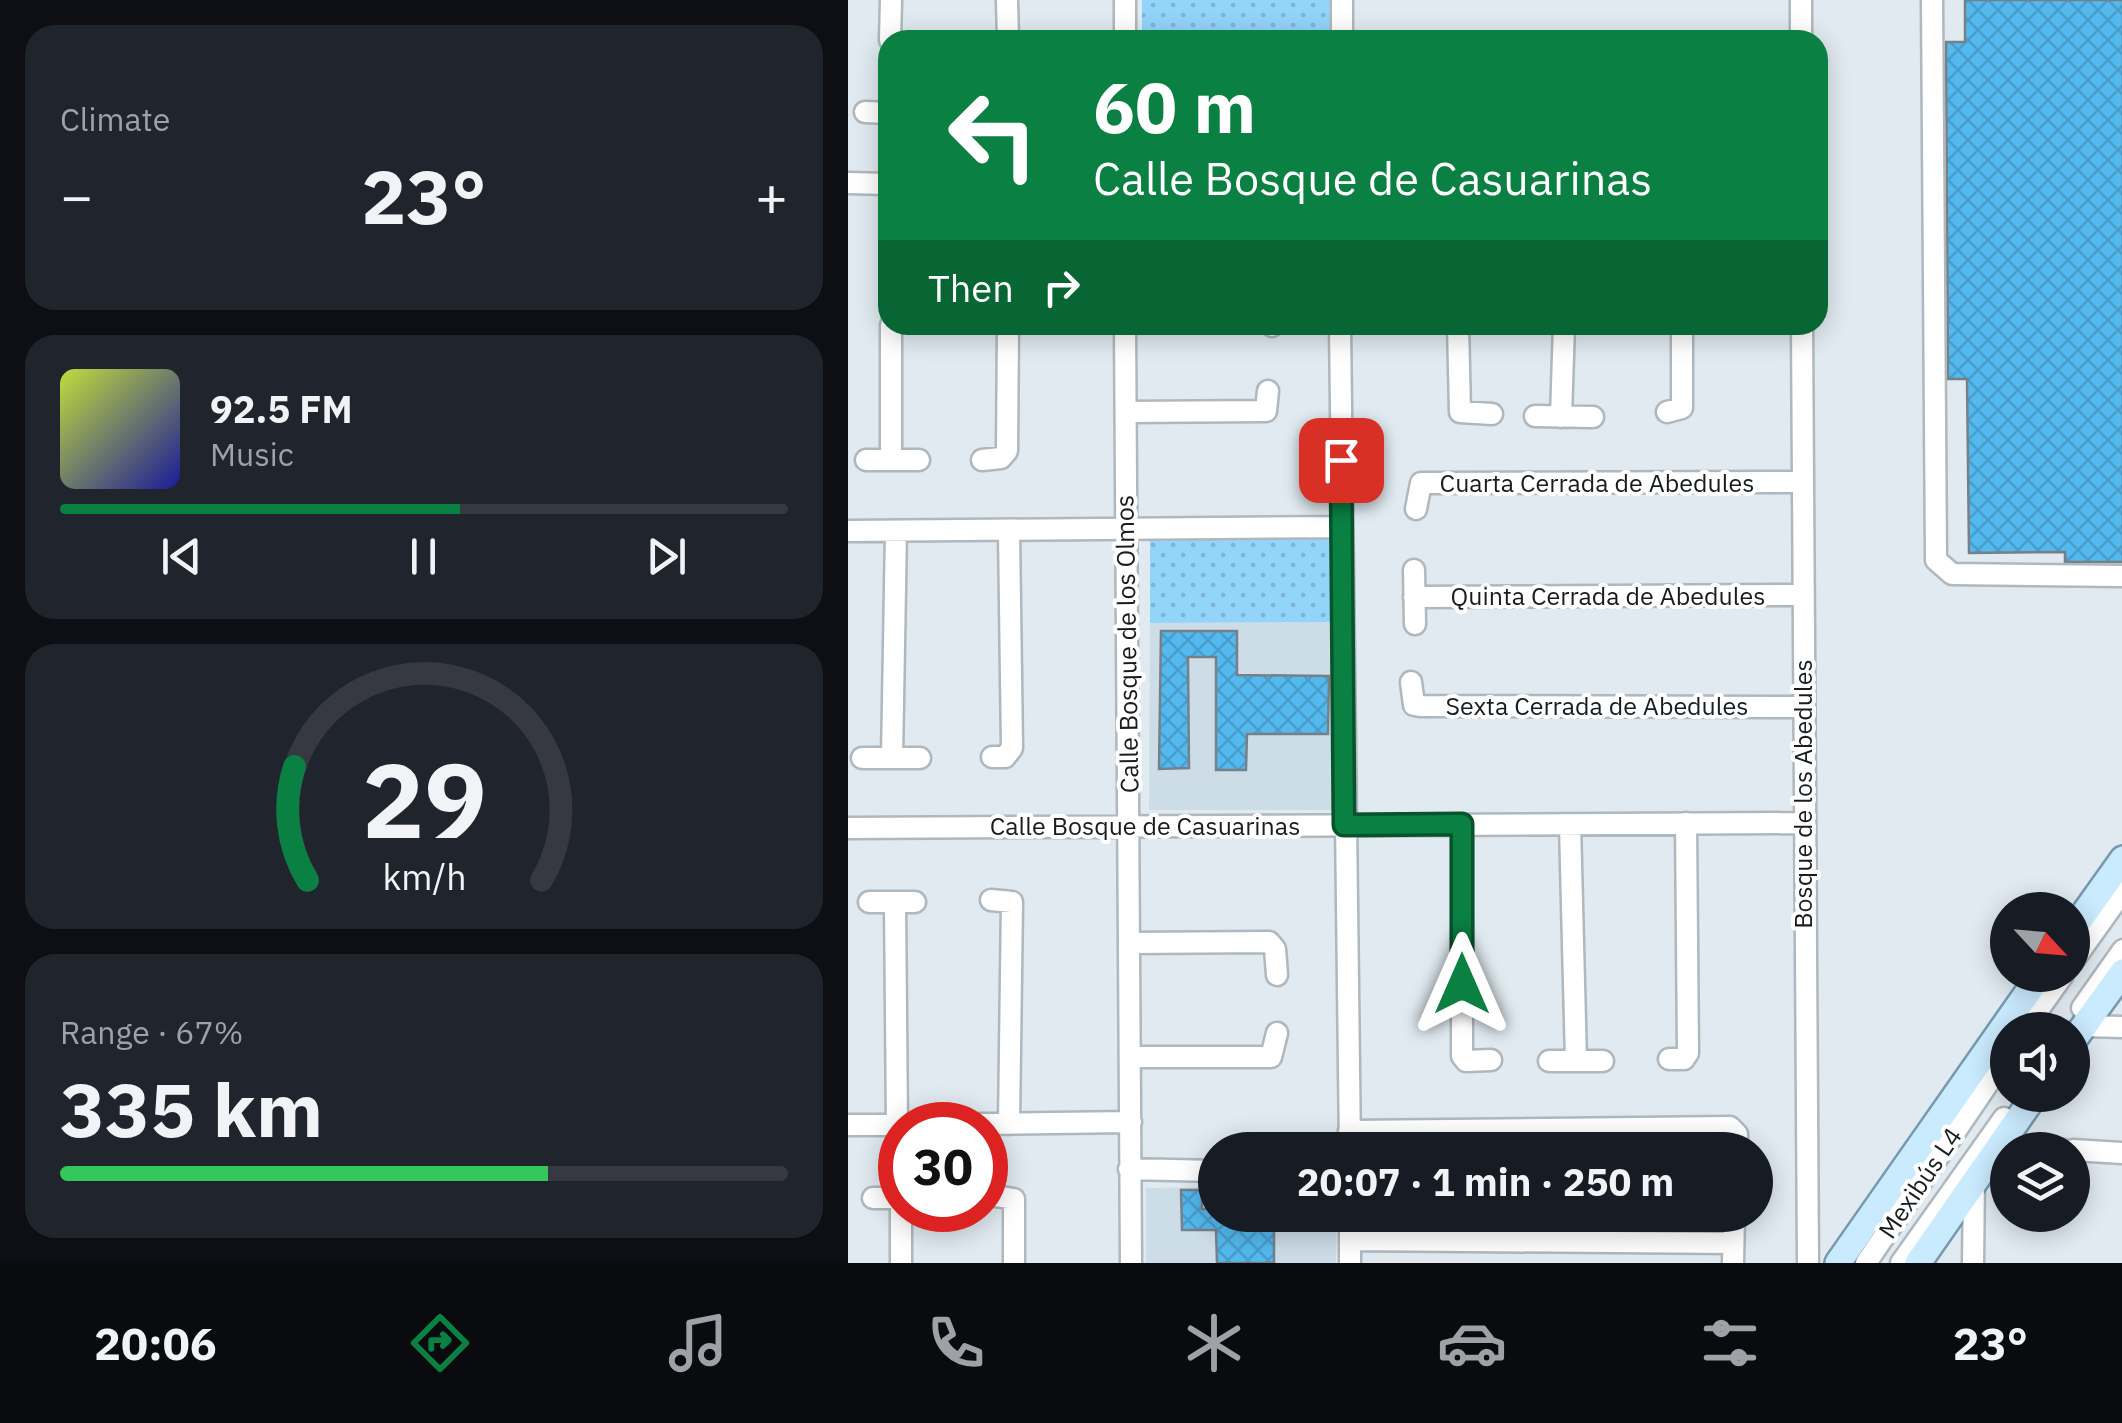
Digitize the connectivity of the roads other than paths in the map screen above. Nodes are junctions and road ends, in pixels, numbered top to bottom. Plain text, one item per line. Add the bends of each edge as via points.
1 (891, 0) edge
2 (1007, 0) edge
3 (1125, 0) edge
4 (1342, 0) edge
5 (1801, 0) edge
6 (1932, 0) edge
7 (890, 30) edge
8 (1008, 30) edge
9 (1125, 30) edge
10 (1342, 30) edge
11 (1801, 30) edge
12 (865, 112) dead end
13 (878, 112) edge
14 (848, 184) edge
15 (878, 184) edge
16 (891, 335) edge
17 (1008, 335) edge
18 (1125, 335) edge
19 (1340, 335) edge
20 (1458, 335) edge
21 (1564, 335) edge
22 (1682, 335) edge
23 (1802, 335) edge
24 (1268, 391) dead end
25 (1126, 412) junction
26 (1668, 412) dead end
27 (1492, 414) dead end
28 (1535, 416) dead end
29 (1561, 417) junction
30 (1593, 417) dead end
31 (866, 460) dead end
32 (891, 460) junction
33 (919, 460) dead end
34 (982, 460) dead end
35 (1802, 482) junction
36 (1416, 509) dead end
37 (1341, 527) junction
38 (1125, 530) junction
39 (848, 531) edge
40 (896, 531) junction
41 (1009, 532) junction
42 (1414, 570) dead end
43 (2122, 576) edge
44 (1801, 595) junction
45 (1414, 597) junction
46 (1415, 624) dead end
47 (1411, 682) dead end
48 (1803, 707) junction
49 (862, 758) dead end
50 (892, 758) junction
51 (920, 758) dead end
52 (992, 758) dead end
53 (1686, 823) junction
54 (1802, 823) junction
55 (1462, 824) junction
56 (1344, 825) junction
57 (1128, 826) junction
58 (1570, 826) junction
59 (848, 828) edge
60 (2122, 860) edge
61 (2122, 891) edge
62 (991, 900) dead end
63 (868, 902) dead end
64 (2090, 905) edge
65 (2090, 937) edge
66 (1130, 943) junction
67 (2122, 950) edge
68 (1277, 975) dead end
69 (2119, 980) edge
70 (2028, 992) edge
71 (2086, 1012) edge
72 (2090, 1014) edge
73 (2122, 1027) edge
74 (2090, 1030) edge
75 (1277, 1033) dead end
76 (1131, 1057) junction
77 (1670, 1059) dead end
78 (1491, 1060) dead end
79 (1549, 1061) dead end
80 (1576, 1061) junction
81 (1603, 1061) dead end
82 (1990, 1080) edge
83 (904, 1102) edge
84 (2008, 1112) edge
85 (1131, 1122) junction
86 (1009, 1124) joint
87 (848, 1125) edge
88 (878, 1125) edge
89 (1349, 1132) edge
90 (1594, 1132) edge
91 (1735, 1132) edge
92 (2090, 1151) edge
93 (2122, 1153) edge
94 (1990, 1160) edge
95 (1129, 1170) junction
96 (1198, 1171) edge
97 (1974, 1182) junction
98 (873, 1198) dead end
99 (878, 1198) edge
100 (1008, 1198) edge
101 (901, 1232) edge
102 (1350, 1232) edge
103 (1350, 1240) junction
104 (1733, 1253) edge
105 (901, 1263) edge
106 (1014, 1263) edge
107 (1131, 1263) edge
108 (1350, 1263) edge
109 (1808, 1263) edge
110 (1838, 1263) edge
111 (1866, 1263) edge
112 (1901, 1263) edge
113 (1918, 1263) edge
114 (1973, 1263) edge

1 - 7 street
2 - 8 street
3 - 9 street
4 - 10 street
5 - 11 street
6 - 43 street via 1936,560 1952,574
12 - 13 street
14 - 15 street
16 - 32 street
17 - 34 street via 1007,452
18 - 25 street, Calle Bosque de los Olmos
19 - 37 street
20 - 27 street via 1460,412
21 - 29 street
22 - 26 street via 1682,408
23 - 35 street, Bosque de los Abedules
24 - 25 street via 1266,411
25 - 38 street, Calle Bosque de los Olmos
28 - 29 street
29 - 30 street
31 - 32 street
32 - 33 street
35 - 36 street, Cuarta Cerrada de Abedules via 1421,483
35 - 44 street, Bosque de los Abedules
37 - 38 street
37 - 56 street
38 - 41 street
38 - 57 street, Calle Bosque de los Olmos
39 - 40 street
40 - 41 street
40 - 50 street
41 - 52 street via 1012,748
42 - 45 street, Quinta Cerrada de Abedules
44 - 45 street, Quinta Cerrada de Abedules
44 - 48 street, Bosque de los Abedules
45 - 46 street, Quinta Cerrada de Abedules
47 - 48 street, Sexta Cerrada de Abedules via 1414,705 1420,706
48 - 54 street, Bosque de los Abedules
49 - 50 street
50 - 51 street
53 - 54 street, Calle Bosque de Casuarinas
53 - 58 street, Calle Bosque de Casuarinas
53 - 77 street via 1688,1053
54 - 109 street, Bosque de los Abedules
55 - 56 street, Calle Bosque de Casuarinas
55 - 58 street, Calle Bosque de Casuarinas
55 - 78 street via 1462,1056
56 - 57 street, Calle Bosque de Casuarinas
56 - 89 street
57 - 59 street, Calle Bosque de Casuarinas
57 - 66 street, Calle Bosque de los Olmos
58 - 80 street
60 - 64 main road
61 - 65 street
62 - 86 street via 1012,902
63 - 83 street via 905,902
66 - 68 street via 1269,942
66 - 76 street, Calle Bosque de los Olmos
67 - 71 street
69 - 72 main road
70 - 110 main road
73 - 74 street
75 - 76 street via 1271,1056
76 - 85 street, Calle Bosque de los Olmos
79 - 80 street
80 - 81 street
82 - 111 street, Mexibús L4
84 - 112 street, Mexibús L4
85 - 86 street
85 - 95 street, Calle Bosque de los Olmos
87 - 88 street
90 - 91 street
92 - 93 street
94 - 97 main road
95 - 96 street
95 - 107 street, Calle Bosque de los Olmos
97 - 113 main road
97 - 114 street
98 - 99 street
100 - 106 street via 1014,1199
101 - 105 street
102 - 103 street
103 - 104 street
103 - 108 street

